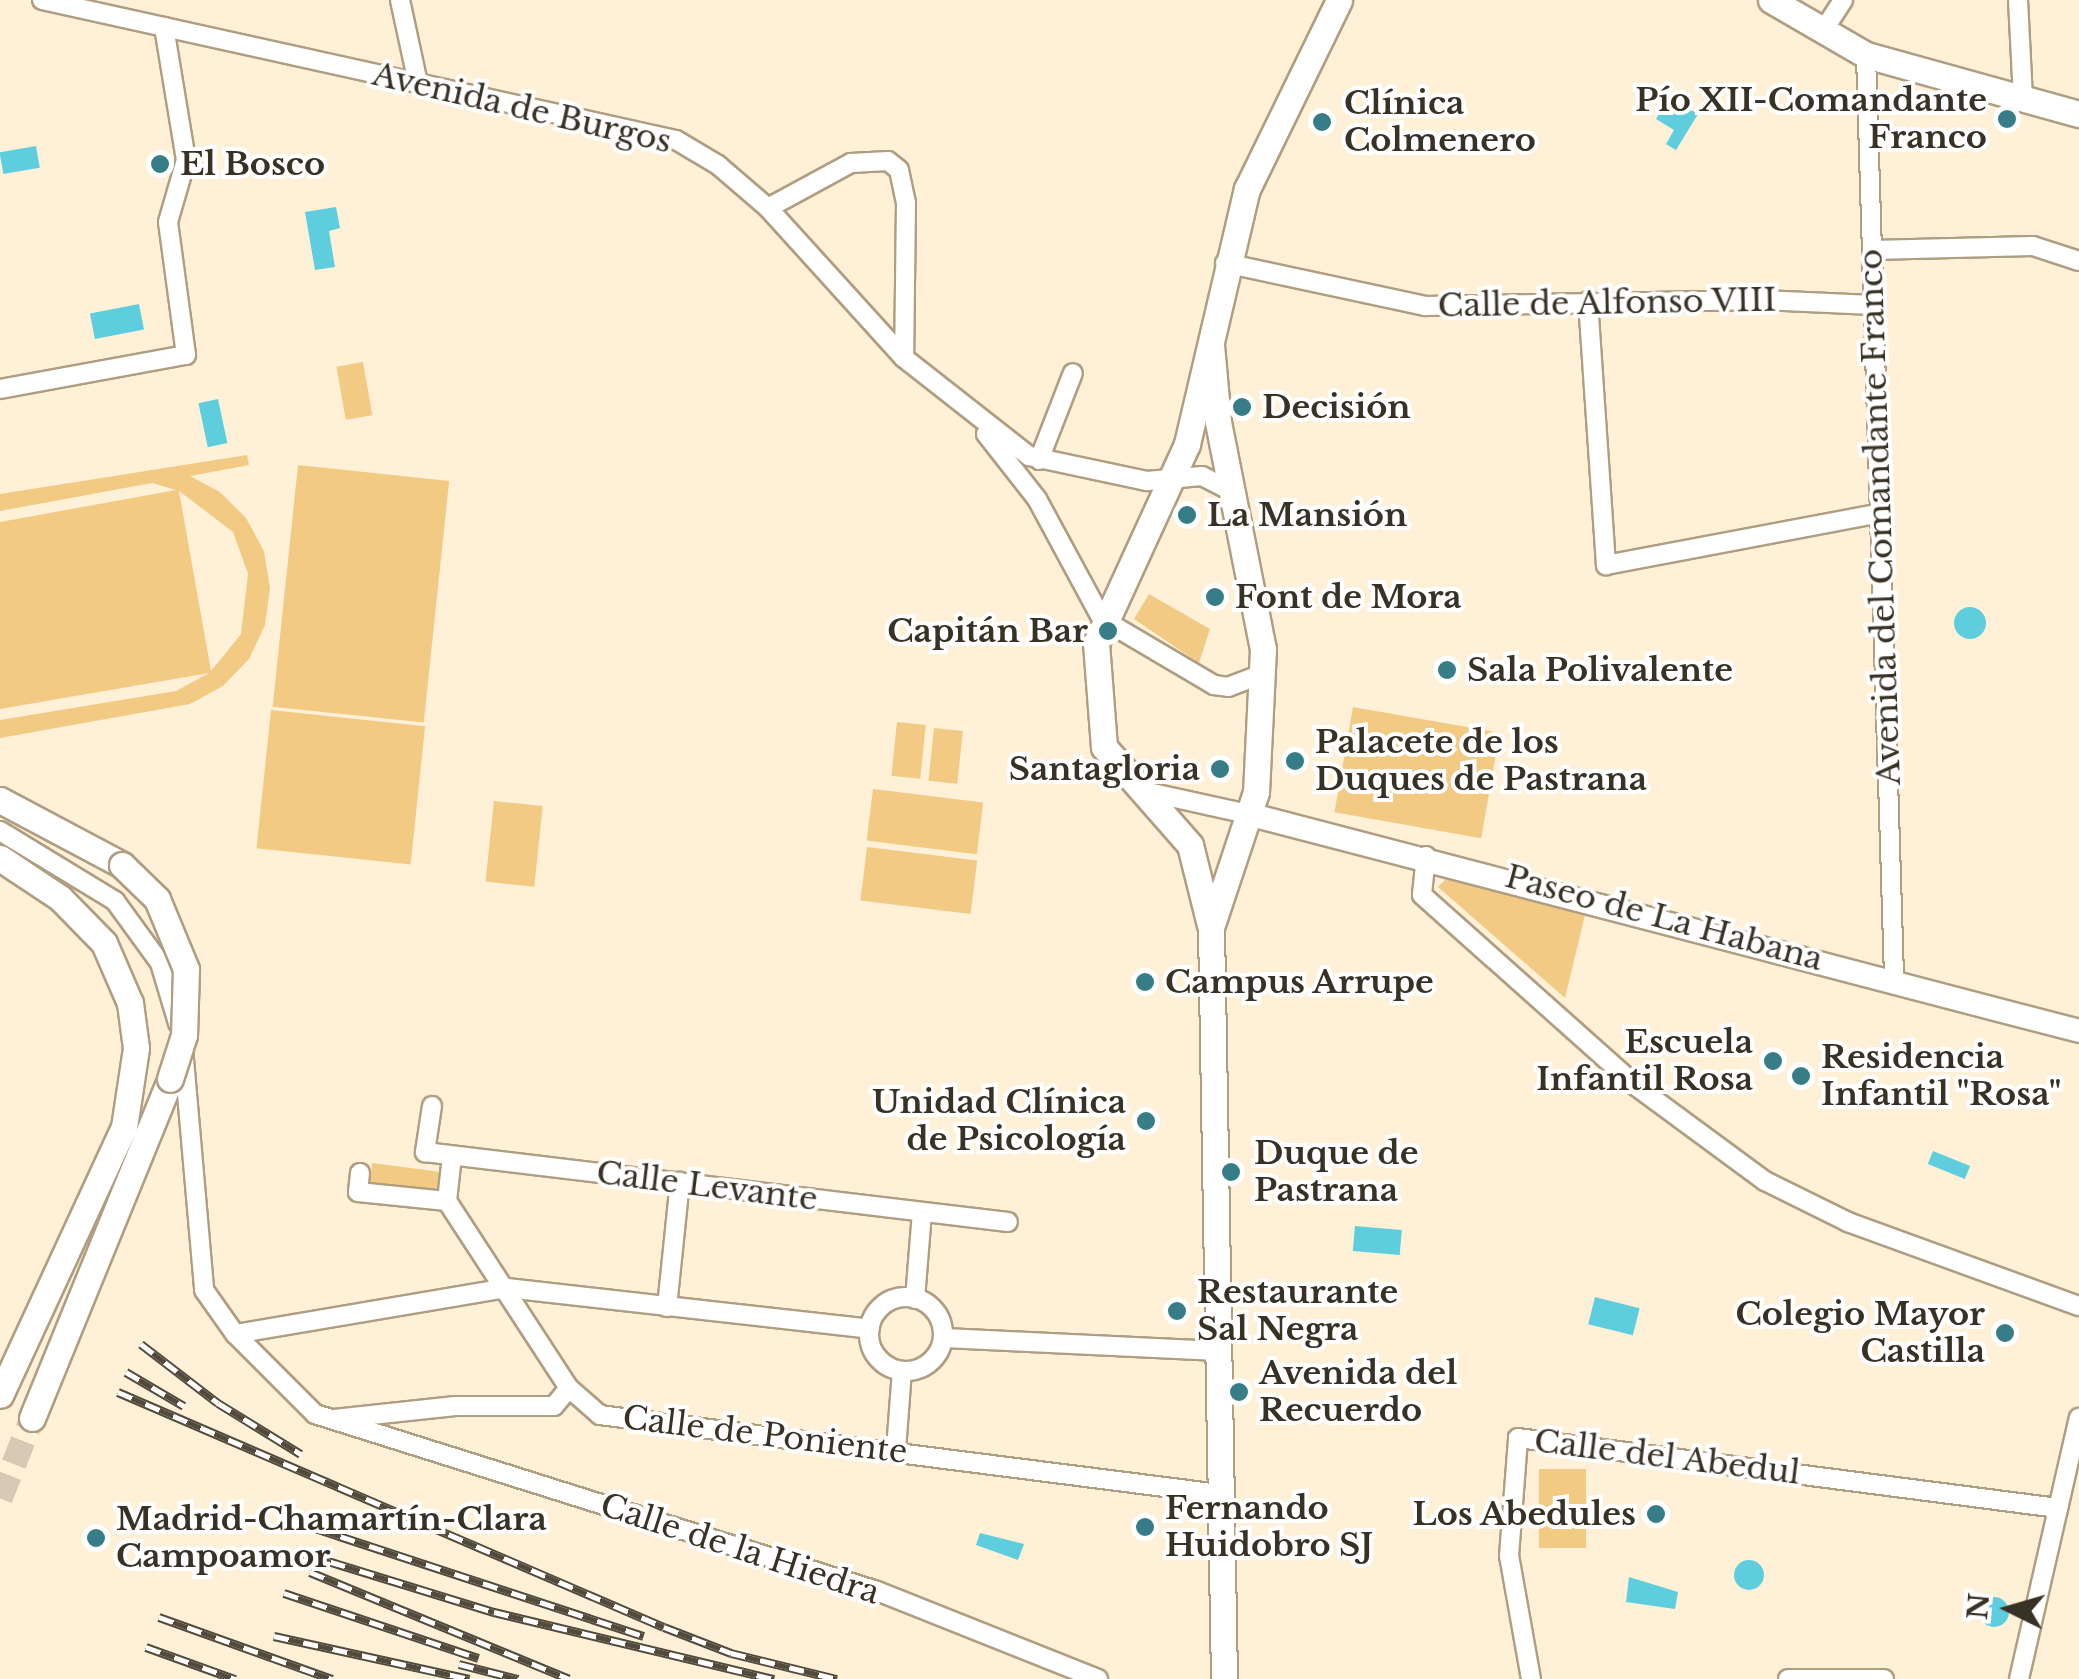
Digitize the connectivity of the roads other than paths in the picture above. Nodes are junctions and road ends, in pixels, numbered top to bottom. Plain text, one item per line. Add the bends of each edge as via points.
1 (42, 0) edge
2 (400, 0) edge
3 (1339, 0) edge
4 (1771, 0) edge
5 (1844, 0) edge
6 (2018, 0) edge
7 (164, 27) junction
8 (1823, 31) junction
9 (1866, 55) junction
10 (418, 83) junction
11 (2023, 100) junction
12 (2079, 114) edge
13 (768, 208) junction
14 (1872, 250) junction
15 (2079, 261) edge
16 (1225, 263) junction
17 (1588, 301) junction
18 (1874, 305) junction
19 (1211, 345) junction
20 (904, 358) junction
21 (1074, 373) dead end
22 (0, 390) edge
23 (964, 408) junction
24 (1040, 460) junction
25 (1174, 476) junction
26 (1233, 492) junction
27 (1880, 514) junction
28 (1102, 620) junction
29 (1262, 674) junction
30 (1143, 791) junction
31 (0, 800) edge
32 (1248, 814) junction
33 (0, 830) edge
34 (1426, 856) junction
35 (0, 858) edge
36 (1211, 927) junction
37 (1894, 978) junction
38 (2079, 1032) edge
39 (432, 1106) dead end
40 (452, 1156) junction
41 (360, 1173) dead end
42 (680, 1182) junction
43 (447, 1201) junction
44 (922, 1212) junction
45 (1008, 1222) dead end
46 (97, 1224) junction
47 (53, 1274) junction
48 (507, 1288) junction
49 (915, 1299) junction
50 (2079, 1306) edge
51 (667, 1307) junction
52 (870, 1330) junction
53 (235, 1334) junction
54 (943, 1338) junction
55 (60, 1347) junction
56 (1215, 1350) junction
57 (902, 1371) junction
58 (568, 1388) junction
59 (0, 1395) edge
60 (32, 1418) tunnel mouth
61 (2079, 1418) edge
62 (328, 1420) junction
63 (896, 1450) junction
64 (1219, 1494) junction
65 (2058, 1508) junction
66 (1098, 1679) edge
67 (1224, 1679) edge
68 (1531, 1679) edge
69 (1788, 1679) edge
70 (1884, 1679) edge
71 (2019, 1679) edge

1 - 7 street, Avenida de Burgos
2 - 10 street
3 - 16 main road via 1246,189
4 - 8 main road
5 - 8 street
6 - 11 street
7 - 10 street, Avenida de Burgos
7 - 22 street via 186,160 168,222 186,355
8 - 9 main road
9 - 11 main road
9 - 14 street, Avenida del Comandante Franco
10 - 13 street, Avenida de Burgos via 676,140 718,164
11 - 12 main road
13 - 20 street, Avenida de Burgos
13 - 20 street via 851,162 888,162 898,170 906,203
14 - 15 street via 2033,246
14 - 18 street, Avenida del Comandante Franco
16 - 17 street, Calle de Alfonso VIII via 1425,306
16 - 19 main road
17 - 18 street, Calle de Alfonso VIII
17 - 27 street via 1606,565
18 - 27 street, Avenida del Comandante Franco
19 - 25 main road
19 - 26 main road
20 - 23 street, Avenida de Burgos
21 - 24 street
23 - 24 street
23 - 28 street via 1037,500
24 - 25 street via 1140,480
25 - 26 street via 1202,476
25 - 28 main road
26 - 29 main road via 1260,622
27 - 37 street, Avenida del Comandante Franco
28 - 29 street via 1214,684 1228,687
28 - 30 main road via 1096,643 1101,738
29 - 32 main road via 1256,792
30 - 32 street
30 - 36 main road via 1194,853
31 - 46 main road, bridge via 88,843 142,882 172,925 186,969 184,1035
32 - 34 street, Paseo de La Habana
32 - 36 main road
33 - 53 street, Calle de la Hiedra via 95,884 160,963 188,1076 204,1290
34 - 37 street, Paseo de La Habana
34 - 50 street via 1422,895 1636,1086 1765,1181 1848,1222
35 - 46 main road via 104,942 130,1003 136,1048 129,1108
36 - 56 main road
37 - 38 street, Paseo de La Habana
39 - 40 street via 425,1152
40 - 42 street, Calle Levante
40 - 43 street
41 - 43 street via 358,1192
42 - 44 street, Calle Levante
42 - 51 street
43 - 48 street
44 - 45 street, Calle Levante
44 - 49 street
46 - 47 main road
46 - 55 main road
47 - 55 main road
47 - 59 main road
48 - 51 street
48 - 53 street
48 - 58 street
49 - 52 street via 891,1301
49 - 54 street via 933,1309
51 - 52 street
52 - 57 street via 881,1361
53 - 62 street, Calle de la Hiedra
54 - 56 street
54 - 57 street via 924,1366
55 - 60 main road
56 - 64 main road
57 - 63 street
58 - 62 street via 554,1406 455,1406
58 - 63 street, Calle de Poniente via 600,1416
61 - 65 street
62 - 66 street, Calle de la Hiedra via 877,1591
63 - 64 street, Calle de Poniente
64 - 67 main road
65 - 68 street, Calle del Abedul via 1518,1438 1509,1556
65 - 71 street
69 - 70 street

